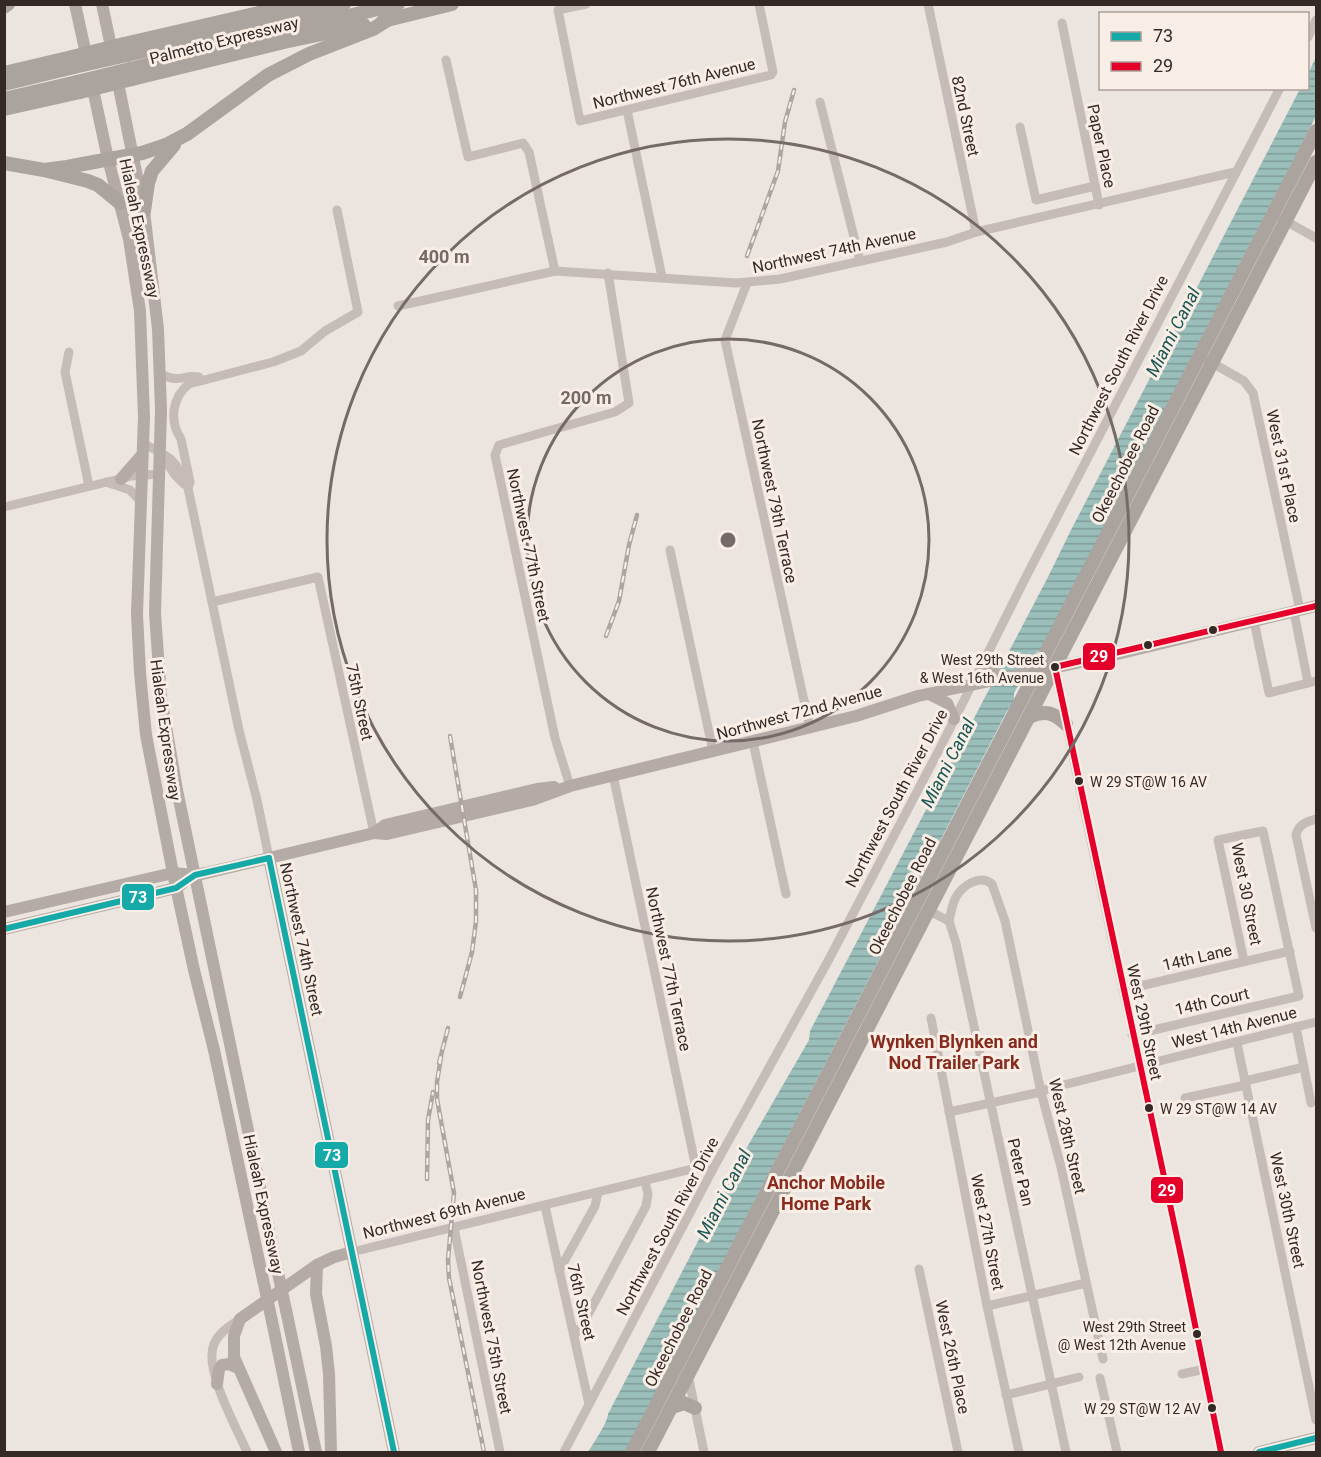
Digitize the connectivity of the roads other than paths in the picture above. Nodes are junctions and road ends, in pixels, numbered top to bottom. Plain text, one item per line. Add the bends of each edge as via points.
1 (75, 4) edge
2 (102, 4) edge
3 (298, 4) edge
4 (344, 4) edge
5 (398, 4) edge
6 (452, 4) edge
7 (586, 4) edge
8 (759, 4) edge
9 (928, 4) edge
10 (384, 18) junction
11 (1317, 20) edge
12 (1062, 23) dead end
13 (1309, 35) edge
14 (125, 49) junction
15 (446, 60) dead end
16 (73, 62) junction
17 (4, 73) edge
18 (4, 84) edge
19 (79, 87) junction
20 (1279, 90) edge
21 (4, 99) edge
22 (820, 102) dead end
23 (4, 109) edge
24 (627, 110) junction
25 (1020, 127) dead end
26 (1317, 131) edge
27 (176, 140) junction
28 (134, 154) junction
29 (108, 159) junction
30 (1317, 162) edge
31 (4, 163) edge
32 (44, 170) junction
33 (1235, 172) junction
34 (1095, 186) junction
35 (120, 203) junction
36 (1099, 205) junction
37 (337, 210) dead end
38 (144, 211) junction
39 (1279, 217) junction
40 (976, 232) junction
41 (1317, 238) edge
42 (860, 261) junction
43 (555, 271) junction
44 (608, 273) junction
45 (662, 277) junction
46 (747, 283) junction
47 (398, 306) dead end
48 (69, 352) dead end
49 (1199, 356) junction
50 (1212, 363) junction
51 (161, 374) junction
52 (204, 379) junction
53 (178, 434) junction
54 (143, 449) junction
55 (160, 452) junction
56 (159, 474) junction
57 (141, 475) junction
58 (121, 479) junction
59 (184, 481) junction
60 (106, 482) junction
61 (89, 486) junction
62 (140, 501) junction
63 (4, 507) edge
64 (670, 550) dead end
65 (212, 602) junction
66 (1317, 606) edge
67 (1297, 611) junction
68 (1254, 621) junction
69 (987, 663) junction
70 (1055, 667) junction
71 (1032, 672) junction
72 (995, 680) junction
73 (1312, 682) edge
74 (971, 686) junction
75 (929, 693) junction
76 (1029, 717) junction
77 (954, 719) junction
78 (1066, 724) junction
79 (810, 728) junction
80 (753, 742) junction
81 (713, 751) junction
82 (613, 775) junction
83 (570, 786) junction
84 (1317, 819) edge
85 (374, 833) junction
86 (269, 858) junction
87 (173, 873) junction
88 (195, 875) junction
89 (177, 888) junction
90 (786, 894) dead end
91 (74, 896) junction
92 (929, 911) junction
93 (4, 912) edge
94 (949, 921) junction
95 (28, 924) junction
96 (1317, 928) edge
97 (4, 929) edge
98 (1290, 951) junction
99 (1244, 961) junction
100 (1123, 990) junction
101 (931, 1018) dead end
102 (1317, 1022) edge
103 (1296, 1027) junction
104 (1132, 1035) junction
105 (1237, 1042) junction
106 (1139, 1065) junction
107 (1304, 1067) junction
108 (1246, 1083) junction
109 (1041, 1092) junction
110 (1185, 1098) dead end
111 (990, 1103) junction
112 (1311, 1103) dead end
113 (948, 1112) junction
114 (696, 1168) junction
115 (713, 1168) junction
116 (645, 1181) junction
117 (598, 1192) junction
118 (545, 1206) junction
119 (454, 1228) junction
120 (352, 1252) junction
121 (317, 1265) junction
122 (919, 1269) dead end
123 (559, 1271) junction
124 (296, 1280) junction
125 (1086, 1283) junction
126 (316, 1294) junction
127 (1033, 1295) junction
128 (987, 1306) junction
129 (240, 1318) junction
130 (574, 1335) junction
131 (690, 1341) junction
132 (1103, 1359) dead end
133 (238, 1368) junction
134 (1205, 1368) junction
135 (1182, 1374) dead end
136 (688, 1375) junction
137 (1079, 1377) dead end
138 (1100, 1378) dead end
139 (218, 1384) junction
140 (1051, 1384) junction
141 (1006, 1395) junction
142 (589, 1404) junction
143 (672, 1407) junction
144 (695, 1408) junction
145 (1317, 1420) edge
146 (1317, 1438) edge
147 (247, 1452) edge
148 (276, 1452) edge
149 (299, 1452) edge
150 (316, 1452) edge
151 (331, 1452) edge
152 (394, 1452) edge
153 (500, 1452) edge
154 (564, 1452) edge
155 (632, 1452) edge
156 (648, 1452) edge
157 (704, 1452) edge
158 (958, 1452) edge
159 (1019, 1452) edge
160 (1066, 1452) edge
161 (1117, 1452) edge
162 (1221, 1452) edge
163 (1259, 1452) edge

1 - 29 main road, Hialeah Expressway
2 - 28 main road, Hialeah Expressway
3 - 14 highway, Palmetto Expressway
4 - 14 highway
5 - 10 highway
6 - 10 highway, Palmetto Expressway
7 - 24 street, Northwest 76th Avenue via 558,10 580,121
8 - 24 street, Northwest 76th Avenue via 771,75
9 - 40 street, 82nd Street
10 - 19 highway, Palmetto Expressway, bridge
10 - 27 highway via 373,29 325,46 268,75
11 - 13 street
12 - 34 street, Paper Place
14 - 16 highway, Palmetto Expressway, bridge
15 - 43 street via 468,157 523,143 529,152
16 - 17 highway, Palmetto Expressway
16 - 18 highway
19 - 21 highway
19 - 23 highway, Palmetto Expressway
20 - 33 street, Northwest South River Drive
22 - 42 street
24 - 45 street
25 - 34 street via 1036,200
26 - 39 highway, Okeechobee Road
27 - 28 highway
27 - 38 highway via 152,171
28 - 29 highway
28 - 38 main road, Hialeah Expressway
29 - 32 highway
29 - 35 main road, Hialeah Expressway
30 - 39 highway, Okeechobee Road
31 - 32 highway
32 - 35 highway via 98,185
33 - 36 street, Northwest 74th Avenue
33 - 69 street, Northwest South River Drive
34 - 36 street, Paper Place
35 - 54 main road, Hialeah Expressway via 140,311
36 - 40 street, Northwest 74th Avenue
37 - 52 street via 358,312 301,351
38 - 51 main road, Hialeah Expressway
39 - 41 street
39 - 49 highway, Okeechobee Road
39 - 50 highway, Okeechobee Road
40 - 42 street, Northwest 74th Avenue
42 - 46 street, Northwest 74th Avenue
43 - 44 street, Northwest 74th Avenue
43 - 47 street, Northwest 74th Avenue
44 - 45 street, Northwest 74th Avenue
44 - 83 street, Northwest 77th Street via 629,403 615,412 499,445 495,455 555,738
45 - 46 street, Northwest 74th Avenue
46 - 79 street, Northwest 79th Terrace via 725,340
48 - 61 street via 65,372
49 - 50 street, West 31st Place
49 - 71 highway, Okeechobee Road
50 - 67 street, West 31st Place via 1244,381 1253,393
50 - 70 highway, Okeechobee Road
51 - 52 street via 172,380 194,376
51 - 55 main road, Hialeah Expressway
52 - 53 street, Northwest 74th Street via 189,384 178,395 174,411
53 - 59 street, Northwest 74th Street
53 - 59 street, Northwest 74th Street via 190,482
54 - 55 street
54 - 57 main road, Hialeah Expressway
54 - 58 main road
55 - 56 main road, Hialeah Expressway
55 - 59 street via 175,476
56 - 57 street
56 - 88 main road, Hialeah Expressway via 157,660 168,747
57 - 58 street
57 - 62 main road, Hialeah Expressway
58 - 60 street
59 - 65 street, Northwest 74th Street
60 - 61 street
60 - 62 street via 130,490
61 - 63 street
62 - 87 main road, Hialeah Expressway via 140,680 150,760
64 - 81 street
65 - 85 street, 75th Street via 318,578
65 - 86 street, Northwest 74th Street
66 - 67 main road, Northwest 72nd Avenue
67 - 68 main road, Northwest 72nd Avenue
67 - 73 street, West 31st Place
68 - 70 main road, Northwest 72nd Avenue
68 - 73 street via 1269,693
69 - 72 main road
69 - 74 street, Northwest South River Drive
70 - 71 main road, Northwest 72nd Avenue
70 - 76 highway, Okeechobee Road
70 - 78 street, West 29th Street
71 - 72 main road, Northwest 72nd Avenue
71 - 131 highway, Okeechobee Road
72 - 74 main road, Northwest 72nd Avenue
74 - 75 main road, Northwest 72nd Avenue
74 - 77 street, Northwest South River Drive
75 - 77 main road via 947,703
75 - 79 main road, Northwest 72nd Avenue
76 - 78 highway via 1050,712
76 - 92 highway, Okeechobee Road
77 - 115 street, Northwest South River Drive
78 - 100 street, West 29th Street
79 - 80 main road, Northwest 72nd Avenue
80 - 81 main road, Northwest 72nd Avenue
80 - 90 street
81 - 82 main road, Northwest 72nd Avenue
82 - 83 main road, Northwest 72nd Avenue
82 - 114 street, Northwest 77th Terrace
83 - 85 main road, Northwest 72nd Avenue via 537,789 430,814 385,825
84 - 96 street via 1304,823 1296,836
85 - 86 main road, Northwest 72nd Avenue
86 - 88 main road, Northwest 72nd Avenue
86 - 120 main road, Northwest 74th Street
87 - 88 main road, Northwest 72nd Avenue
87 - 89 main road, Hialeah Expressway
87 - 91 main road, Northwest 72nd Avenue
88 - 89 main road, Northwest 72nd Avenue
88 - 150 main road, Hialeah Expressway, bridge
89 - 95 main road, Northwest 72nd Avenue
89 - 149 main road, Hialeah Expressway, bridge
91 - 93 main road, Northwest 72nd Avenue
91 - 95 main road via 69,904 38,914
92 - 94 street
92 - 136 highway, Okeechobee Road
94 - 109 street, West 28th Street via 957,896 971,883 987,880 992,884 1005,921
94 - 111 street, Peter Pan
95 - 97 main road, Northwest 72nd Avenue
98 - 99 street, 14th Lane
98 - 99 street, West 30 Street via 1263,831 1218,840
98 - 104 street, 14th Court via 1299,996
99 - 100 street, 14th Lane
100 - 104 street, West 29th Street
101 - 113 street, West 27th Street
102 - 103 street, West 14th Avenue
103 - 105 street, West 14th Avenue
103 - 107 street
104 - 106 street, West 29th Street
105 - 106 street, West 14th Avenue
105 - 108 street, West 30th Street
106 - 109 street, West 14th Avenue
106 - 134 street, West 29th Street
107 - 108 street
107 - 112 street
108 - 110 street
108 - 145 street, West 30th Street
109 - 111 street, West 14th Avenue
109 - 125 street, West 28th Street
111 - 113 street, West 14th Avenue
111 - 127 street, Peter Pan
113 - 128 street, West 27th Street
114 - 115 street, Northwest 69th Avenue
114 - 116 street, Northwest 69th Avenue
115 - 142 street, Northwest South River Drive
116 - 117 street, Northwest 69th Avenue
116 - 130 street via 646,1206
117 - 118 street, Northwest 69th Avenue
117 - 123 street via 595,1206
118 - 119 street, Northwest 69th Avenue
118 - 123 street, 76th Street
119 - 120 street, Northwest 69th Avenue
119 - 153 street, Northwest 75th Street
120 - 121 main road, Northwest 69th Avenue
120 - 152 main road, Northwest 74th Street
121 - 124 main road, Northwest 69th Avenue
121 - 126 main road
122 - 158 street, West 26th Place
123 - 130 street, 76th Street
124 - 126 main road
124 - 129 main road, Northwest 69th Avenue
125 - 127 street
125 - 132 street, West 28th Street
126 - 151 main road via 327,1353
127 - 128 street
127 - 140 street, Peter Pan
128 - 141 street, West 27th Street
129 - 133 main road via 233,1347
129 - 139 street, Northwest 69th Avenue via 213,1345 211,1363
130 - 142 street, 76th Street
131 - 136 highway
131 - 155 highway, Okeechobee Road
133 - 139 main road via 222,1365
133 - 148 main road
134 - 135 street
134 - 162 street, West 29th Street
136 - 143 highway, Okeechobee Road
136 - 144 street
137 - 140 street
138 - 161 street
139 - 147 street
140 - 141 street
140 - 160 street, Peter Pan
141 - 159 street, West 27th Street
142 - 154 street, Northwest South River Drive
143 - 144 highway via 684,1403
143 - 156 highway, Okeechobee Road
144 - 157 street
146 - 163 main road

